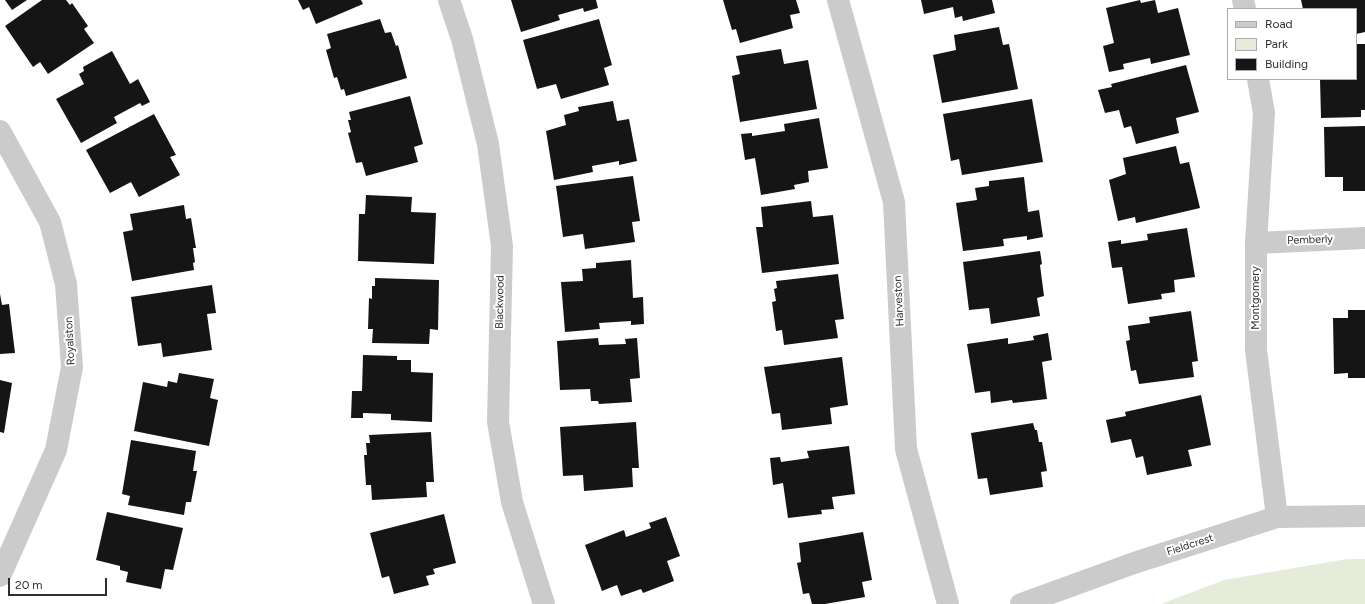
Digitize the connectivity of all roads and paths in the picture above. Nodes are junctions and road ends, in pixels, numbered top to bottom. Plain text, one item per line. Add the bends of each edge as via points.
1 (449, 0) edge
2 (838, 0) edge
3 (1258, 80) edge
4 (0, 131) edge
5 (1365, 238) edge
6 (1256, 243) junction
7 (1365, 516) edge
8 (1277, 517) junction
9 (0, 576) edge
10 (544, 604) edge
11 (948, 604) edge
12 (1021, 604) edge

1 - 10 street, Blackwood via 462,39 488,144 502,246 498,422 512,502
2 - 11 street, Harveston via 894,202 906,449
3 - 6 street, Montgomery via 1264,113
4 - 9 street, Royalston via 50,222 66,284 72,367 56,450
5 - 6 street, Pemberly
6 - 8 street, Montgomery via 1256,350
7 - 8 street, Fieldcrest
8 - 12 street, Fieldcrest via 1134,563

